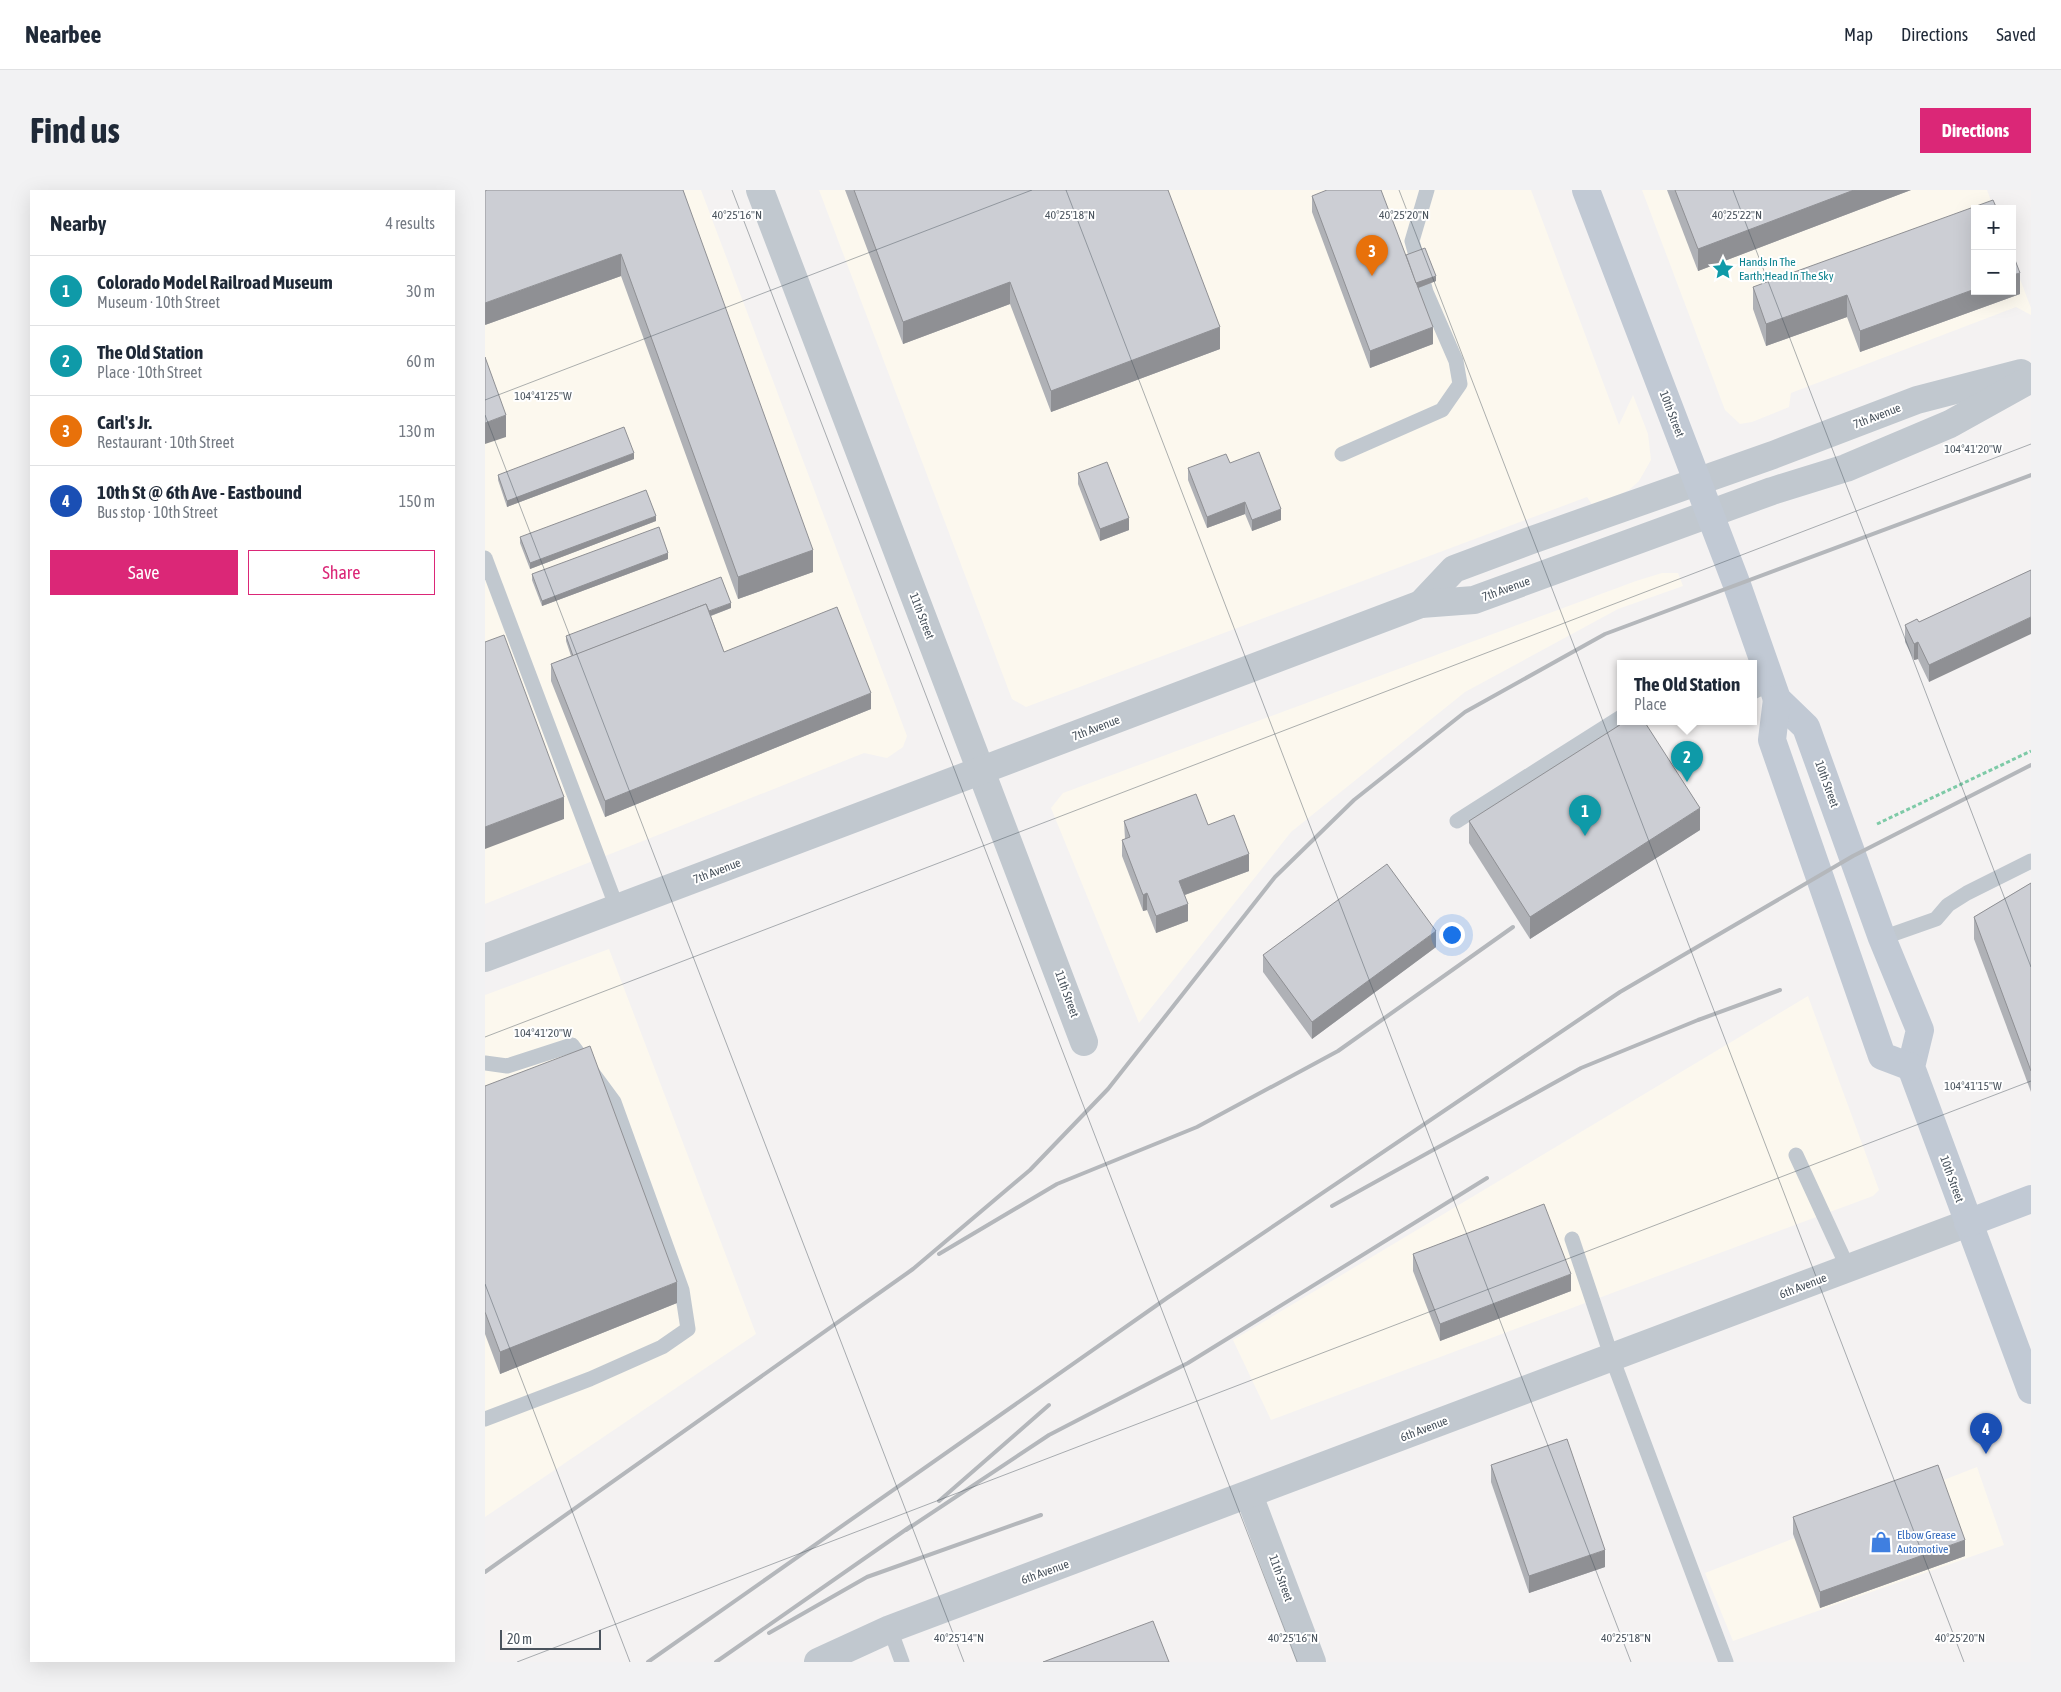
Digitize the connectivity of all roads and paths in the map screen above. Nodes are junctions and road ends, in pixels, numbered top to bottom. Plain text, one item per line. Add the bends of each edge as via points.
1 (760, 190) edge
2 (1427, 190) edge
3 (1586, 190) edge
4 (2031, 370) edge
5 (2031, 379) edge
6 (1342, 454) dead end
7 (1697, 481) junction
8 (1710, 514) junction
9 (485, 558) edge
10 (1421, 604) junction
11 (1768, 691) edge
12 (1617, 720) edge
13 (2031, 751) edge
14 (981, 772) junction
15 (1457, 821) dead end
16 (1877, 824) dead end
17 (2031, 861) edge
18 (617, 908) junction
19 (1882, 938) junction
20 (485, 958) edge
21 (1084, 1042) dead end
22 (485, 1063) edge
23 (1911, 1067) junction
24 (1796, 1154) dead end
25 (2031, 1199) edge
26 (1968, 1223) junction
27 (1572, 1239) dead end
28 (1848, 1268) junction
29 (1612, 1358) junction
30 (2031, 1390) edge
31 (485, 1419) edge
32 (1249, 1496) junction
33 (890, 1629) junction
34 (818, 1662) edge
35 (902, 1662) edge
36 (1312, 1662) edge
37 (1725, 1662) edge

1 - 14 street, 11th Street
2 - 6 lane via 1412,240 1426,292 1456,361 1460,384 1442,410
3 - 7 street, 10th Street
4 - 7 street, 7th Avenue via 1917,400
5 - 8 street, 7th Avenue via 1950,424 1846,468
7 - 8 street, 10th Street
7 - 10 street, 7th Avenue via 1454,569
8 - 10 street, 7th Avenue via 1474,600
8 - 11 street, 10th Street
9 - 18 lane
10 - 14 street, 7th Avenue
11 - 19 street, 10th Street via 1806,727
11 - 23 street via 1772,740 1882,1056
12 - 15 lane
13 - 16 path
14 - 18 street, 7th Avenue
14 - 21 street, 11th Street
17 - 19 lane via 1967,893 1936,919
18 - 20 street, 7th Avenue
19 - 23 street, 10th Street via 1920,1030
22 - 31 lane via 507,1066 572,1044 614,1102 682,1290 688,1329 662,1347 590,1379
23 - 26 street, 10th Street
24 - 28 lane
25 - 26 street, 6th Avenue
26 - 28 street, 6th Avenue
26 - 30 street, 10th Street
27 - 29 lane
28 - 29 street, 6th Avenue
29 - 32 street, 6th Avenue
29 - 37 lane
32 - 33 street, 6th Avenue
32 - 36 street, 11th Street
33 - 34 street, 6th Avenue
33 - 35 lane

